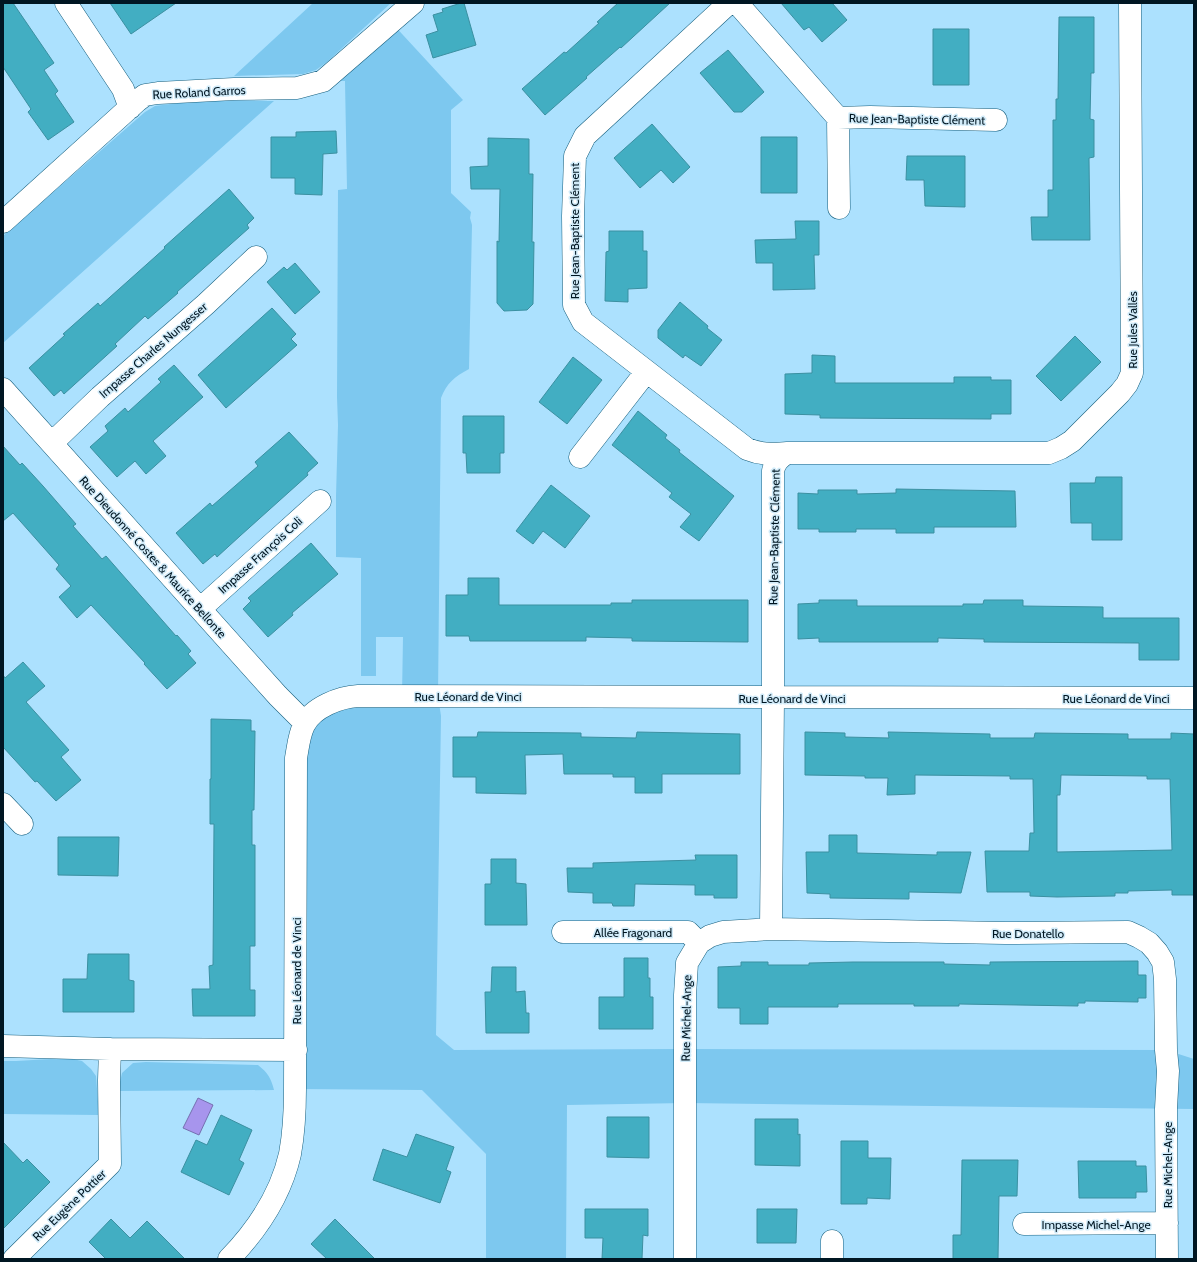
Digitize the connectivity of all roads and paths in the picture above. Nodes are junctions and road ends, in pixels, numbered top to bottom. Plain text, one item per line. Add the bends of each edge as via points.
1 (66, 3) edge
2 (413, 3) edge
3 (729, 3) edge
4 (737, 3) edge
5 (1130, 3) edge
6 (130, 108) junction
7 (838, 118) junction
8 (996, 120) dead end
9 (839, 208) dead end
10 (3, 222) edge
11 (256, 257) dead end
12 (646, 372) junction
13 (3, 389) edge
14 (52, 444) junction
15 (787, 453) junction
16 (580, 457) dead end
17 (320, 502) dead end
18 (200, 609) junction
19 (773, 698) junction
20 (1194, 698) edge
21 (305, 723) junction
22 (3, 804) edge
23 (22, 824) dead end
24 (771, 930) junction
25 (563, 932) dead end
26 (699, 943) junction
27 (3, 1046) edge
28 (110, 1049) junction
29 (296, 1050) junction
30 (1168, 1070) joint
31 (1167, 1223) junction
32 (1024, 1224) dead end
33 (14, 1259) edge
34 (229, 1259) edge
35 (685, 1259) edge
36 (1167, 1259) edge

1 - 6 street via 123,89
2 - 6 street, Rue Roland Garros via 323,81 298,88 158,92 145,95
3 - 12 street, Rue Jean-Baptiste Clément via 585,136 575,156 574,305 583,322
4 - 7 street, Rue Jean-Baptiste Clément
5 - 15 street, Rue Jules Vallès via 1132,373 1120,394 1072,441 1049,453
6 - 10 street, Rue Roland Garros
7 - 8 street, Rue Jean-Baptiste Clément
7 - 9 street, Rue Jean-Baptiste Clément
11 - 14 street, Impasse Charles Nungesser via 100,397
12 - 15 street, Rue Jean-Baptiste Clément via 747,449 761,454
12 - 16 street
13 - 14 street, Rue Dieudonné Costes & Maurice Bellonte
14 - 18 street, Rue Dieudonné Costes & Maurice Bellonte
15 - 19 street, Rue Jean-Baptiste Clément via 775,464 773,471
17 - 18 street, Impasse François Coli
18 - 21 street, Rue Dieudonné Costes & Maurice Bellonte
19 - 20 street, Rue Léonard de Vinci
19 - 21 street, Rue Léonard de Vinci via 358,696 331,702
19 - 24 street
21 - 29 street, Rue Léonard de Vinci via 296,758
22 - 23 street
24 - 26 street via 723,932
24 - 30 street, Rue Donatello via 1128,932 1149,943 1163,962
25 - 26 street, Allée Fragonard via 688,932
26 - 35 street, Rue Michel-Ange via 688,963 686,978
27 - 28 street
28 - 29 street
28 - 33 street, Rue Eugène Pottier via 110,1164
29 - 34 street, Rue Léonard de Vinci via 294,1121 288,1161 264,1216 249,1238
30 - 31 street, Rue Michel-Ange
31 - 32 street, Impasse Michel-Ange
31 - 36 street, Rue Michel-Ange

